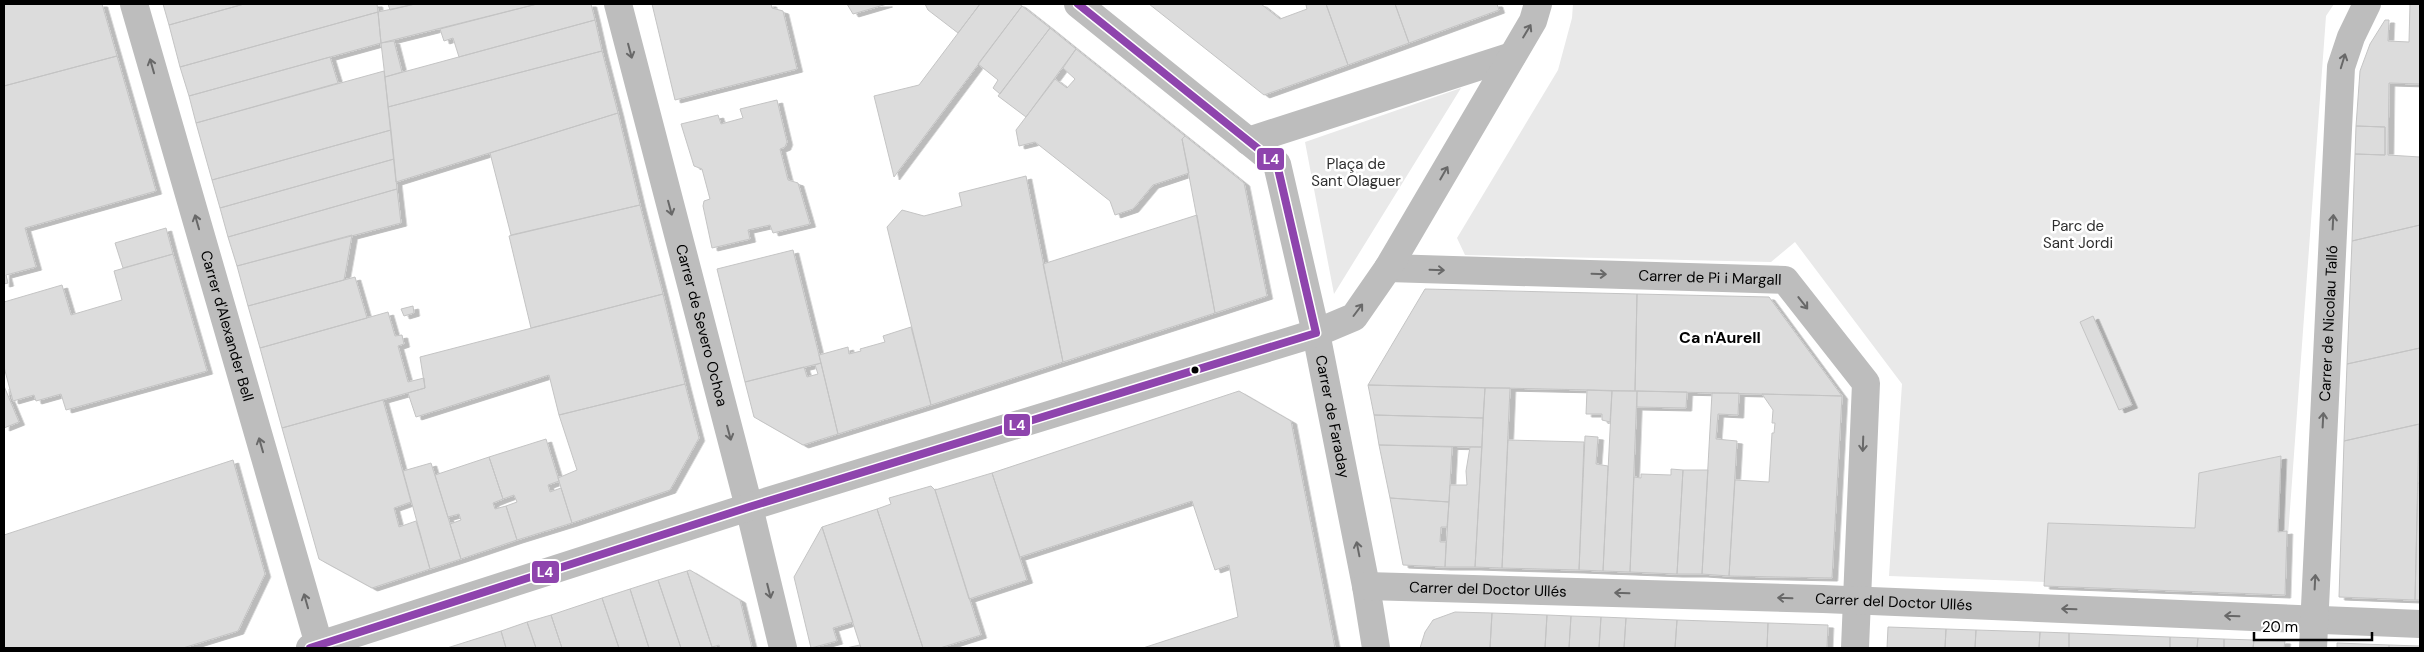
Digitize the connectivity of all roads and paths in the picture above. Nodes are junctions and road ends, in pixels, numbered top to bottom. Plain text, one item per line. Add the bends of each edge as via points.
1 (134, 4) edge
2 (618, 4) edge
3 (1078, 4) edge
4 (1538, 4) edge
5 (2367, 4) edge
6 (1512, 56) junction
7 (1248, 141) junction
8 (1388, 268) junction
9 (1316, 333) junction
10 (749, 507) junction
11 (1366, 586) junction
12 (1856, 601) junction
13 (2314, 619) junction
14 (2420, 624) edge
15 (316, 647) edge
16 (783, 648) edge
17 (1376, 648) edge
18 (1855, 648) edge
19 (2313, 648) edge

15 -> 1 street, Carrer d'Alexander Bell
2 -> 10 street, Carrer de Severo Ochoa
3 - 7 street, Carrer de Faraday
6 -> 4 street via 1533,21
13 -> 5 street, Carrer de Nicolau Talló via 2341,67 2350,37
6 - 7 street
8 -> 6 street
7 - 9 street, Carrer de Faraday via 1277,164
9 -> 8 street via 1354,317
8 -> 12 street, Carrer de Pi i Margall via 1785,280 1866,383
9 - 10 street
11 -> 9 street, Carrer de Faraday
10 - 15 street
10 -> 16 street, Carrer de Severo Ochoa
12 -> 11 street, Carrer del Doctor Ullés
11 - 17 street, Carrer de Faraday
13 -> 12 street, Carrer del Doctor Ullés
12 - 18 street, Carrer de Pi i Margall
13 - 14 street, Carrer del Doctor Ullés
13 - 19 street, Carrer de Nicolau Talló

